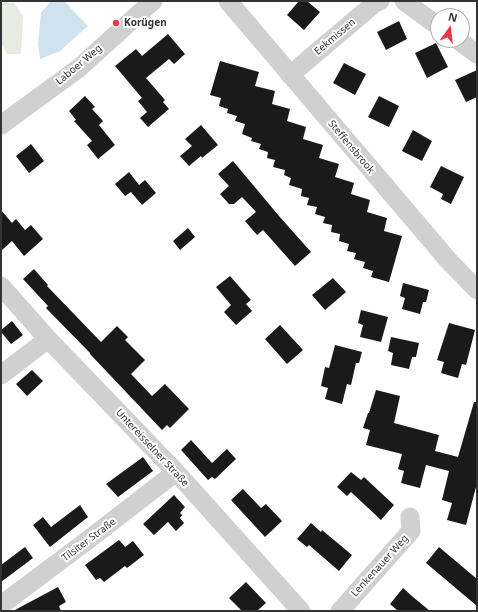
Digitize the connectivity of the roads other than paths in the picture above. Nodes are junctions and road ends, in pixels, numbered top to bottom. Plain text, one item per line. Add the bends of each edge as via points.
1 (153, 1) edge
2 (228, 1) edge
3 (380, 1) edge
4 (404, 1) edge
5 (430, 20) edge
6 (469, 48) edge
7 (477, 54) edge
8 (290, 75) junction
9 (1, 125) edge
10 (1, 286) edge
11 (477, 290) edge
12 (48, 339) junction
13 (1, 375) edge
14 (176, 472) junction
15 (410, 517) dead end
16 (1, 606) edge
17 (301, 611) edge
18 (340, 611) edge

1 - 9 street, Laboer Weg via 79,68
2 - 8 street, Steffensbrook
3 - 8 street, Eekmissen
4 - 5 street
6 - 7 street
8 - 11 street, Steffensbrook via 448,260
10 - 12 street, Untereisselner Straße
12 - 13 street
12 - 14 street, Untereisselner Straße
14 - 16 street, Tilsiter Straße
14 - 17 street, Untereisselner Straße
15 - 18 street, Lenkenauer Weg via 411,531

